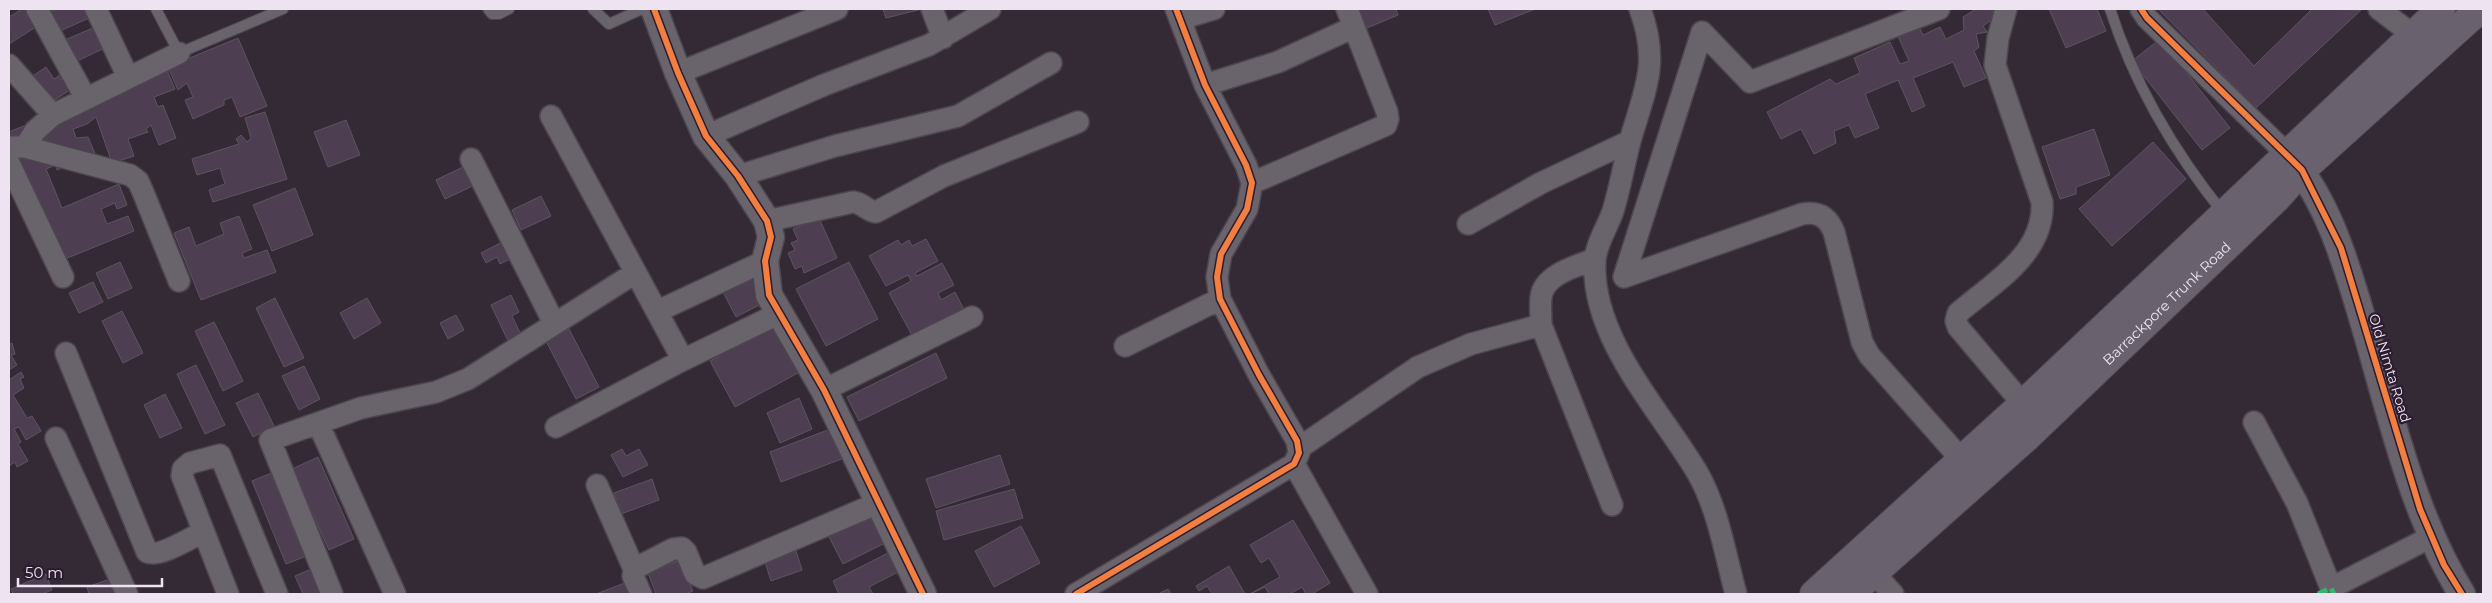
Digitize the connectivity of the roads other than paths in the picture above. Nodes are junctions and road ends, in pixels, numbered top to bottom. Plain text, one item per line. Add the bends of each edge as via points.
1 (37, 9) edge
2 (96, 9) edge
3 (156, 9) edge
4 (283, 9) edge
5 (488, 9) edge
6 (509, 9) edge
7 (594, 9) edge
8 (642, 9) edge
9 (654, 9) edge
10 (836, 9) edge
11 (932, 9) edge
12 (990, 9) edge
13 (1214, 9) edge
14 (1640, 9) edge
15 (1939, 9) edge
16 (2006, 9) edge
17 (2110, 9) edge
18 (2141, 9) edge
19 (2379, 9) edge
20 (2441, 9) edge
21 (2480, 9) edge
22 (1178, 14) edge
23 (1351, 18) edge
24 (2413, 34) junction
25 (943, 38) junction
26 (178, 53) junction
27 (1052, 63) dead end
28 (9, 65) edge
29 (678, 73) junction
30 (128, 77) junction
31 (1206, 85) junction
32 (85, 97) junction
33 (53, 115) junction
34 (551, 116) dead end
35 (1078, 122) dead end
36 (706, 136) junction
37 (1630, 140) junction
38 (17, 147) edge
39 (471, 159) dead end
40 (2295, 162) junction
41 (9, 163) edge
42 (738, 176) junction
43 (1252, 184) junction
44 (2225, 215) junction
45 (767, 220) junction
46 (1468, 224) dead end
47 (1595, 259) junction
48 (765, 261) junction
49 (635, 273) junction
50 (63, 277) dead end
51 (179, 281) dead end
52 (1220, 299) junction
53 (658, 311) junction
54 (780, 314) junction
55 (972, 317) dead end
56 (554, 323) junction
57 (1541, 325) junction
58 (1125, 346) dead end
59 (66, 353) dead end
60 (683, 360) junction
61 (824, 390) junction
62 (2023, 404) junction
63 (2254, 422) dead end
64 (318, 423) junction
65 (556, 427) dead end
66 (56, 438) dead end
67 (1296, 456) junction
68 (1961, 459) junction
69 (597, 485) dead end
70 (878, 504) junction
71 (1612, 505) dead end
72 (203, 532) junction
73 (2431, 537) junction
74 (634, 570) junction
75 (1874, 573) junction
76 (2328, 592) edge
77 (127, 594) edge
78 (228, 594) edge
79 (277, 594) edge
80 (332, 594) edge
81 (395, 594) edge
82 (641, 594) edge
83 (923, 594) edge
84 (1076, 594) edge
85 (1367, 594) edge
86 (1736, 594) edge
87 (1814, 594) edge
88 (1850, 594) edge
89 (1893, 594) edge
90 (2462, 594) edge

1 - 32 street
2 - 30 street
3 - 26 lane
4 - 26 lane
5 - 6 lane via 492,14 499,14
7 - 8 lane via 609,24
9 - 29 street
10 - 29 street
11 - 25 street
12 - 25 street
13 - 22 street
14 - 37 street via 1648,36 1651,65
15 - 68 street via 1750,82 1702,32 1624,277 1802,214 1819,214 1830,222 1834,232 1862,342 1869,355
16 - 62 street via 1998,38 1996,65 2042,202 2041,220 2030,250 1958,313 1956,321
17 - 44 lane via 2123,50 2159,122 2197,180
18 - 40 street
19 - 24 street
20 - 24 main road, Barrackpore Trunk Road
21 - 40 main road, Barrackpore Trunk Road
22 - 31 street
23 - 31 street via 1278,62
23 - 43 street via 1387,112 1386,125
24 - 40 main road, Barrackpore Trunk Road
25 - 36 street
26 - 30 street
27 - 42 street via 958,116 835,146
28 - 33 street
29 - 36 street
30 - 32 street
31 - 43 street via 1246,165
32 - 33 street
33 - 38 street
34 - 49 street
35 - 45 street via 944,176 876,212 853,202
36 - 42 street
37 - 46 street via 1541,183
37 - 47 street via 1613,210
38 - 51 street via 130,175 138,181
39 - 56 street
40 - 44 main road, Barrackpore Trunk Road
40 - 73 street, Old Nimta Road via 2341,248
40 - 75 main road, Barrackpore Trunk Road via 2269,206 2027,437
41 - 50 street
42 - 45 street
43 - 52 street via 1247,209 1221,254 1217,277
44 - 62 main road, Barrackpore Trunk Road
45 - 48 street via 771,237
47 - 57 street via 1559,274 1548,283 1541,296
47 - 86 street via 1598,296 1607,324 1648,399 1710,497
48 - 53 street
48 - 54 street via 769,295
49 - 53 street
49 - 56 street
52 - 58 street
52 - 67 street
53 - 60 street
54 - 60 street
54 - 61 street
55 - 61 street
56 - 64 street via 468,379 436,392 361,408
57 - 67 street via 1471,344 1418,367
57 - 71 street
59 - 72 street via 147,552 162,552
60 - 65 street
61 - 70 street
62 - 68 main road, Barrackpore Trunk Road
63 - 76 street via 2297,503
64 - 80 street via 270,440
64 - 81 street
66 - 77 street
67 - 84 street
67 - 85 street
68 - 87 main road, Barrackpore Trunk Road
69 - 74 street
70 - 74 street via 702,578 695,574 686,552 677,548
70 - 83 street
72 - 78 street
72 - 79 street via 182,476 183,469 190,463 220,455
73 - 76 street
73 - 90 street, Old Nimta Road
74 - 82 street via 633,576
75 - 88 main road, Barrackpore Trunk Road
75 - 89 street

